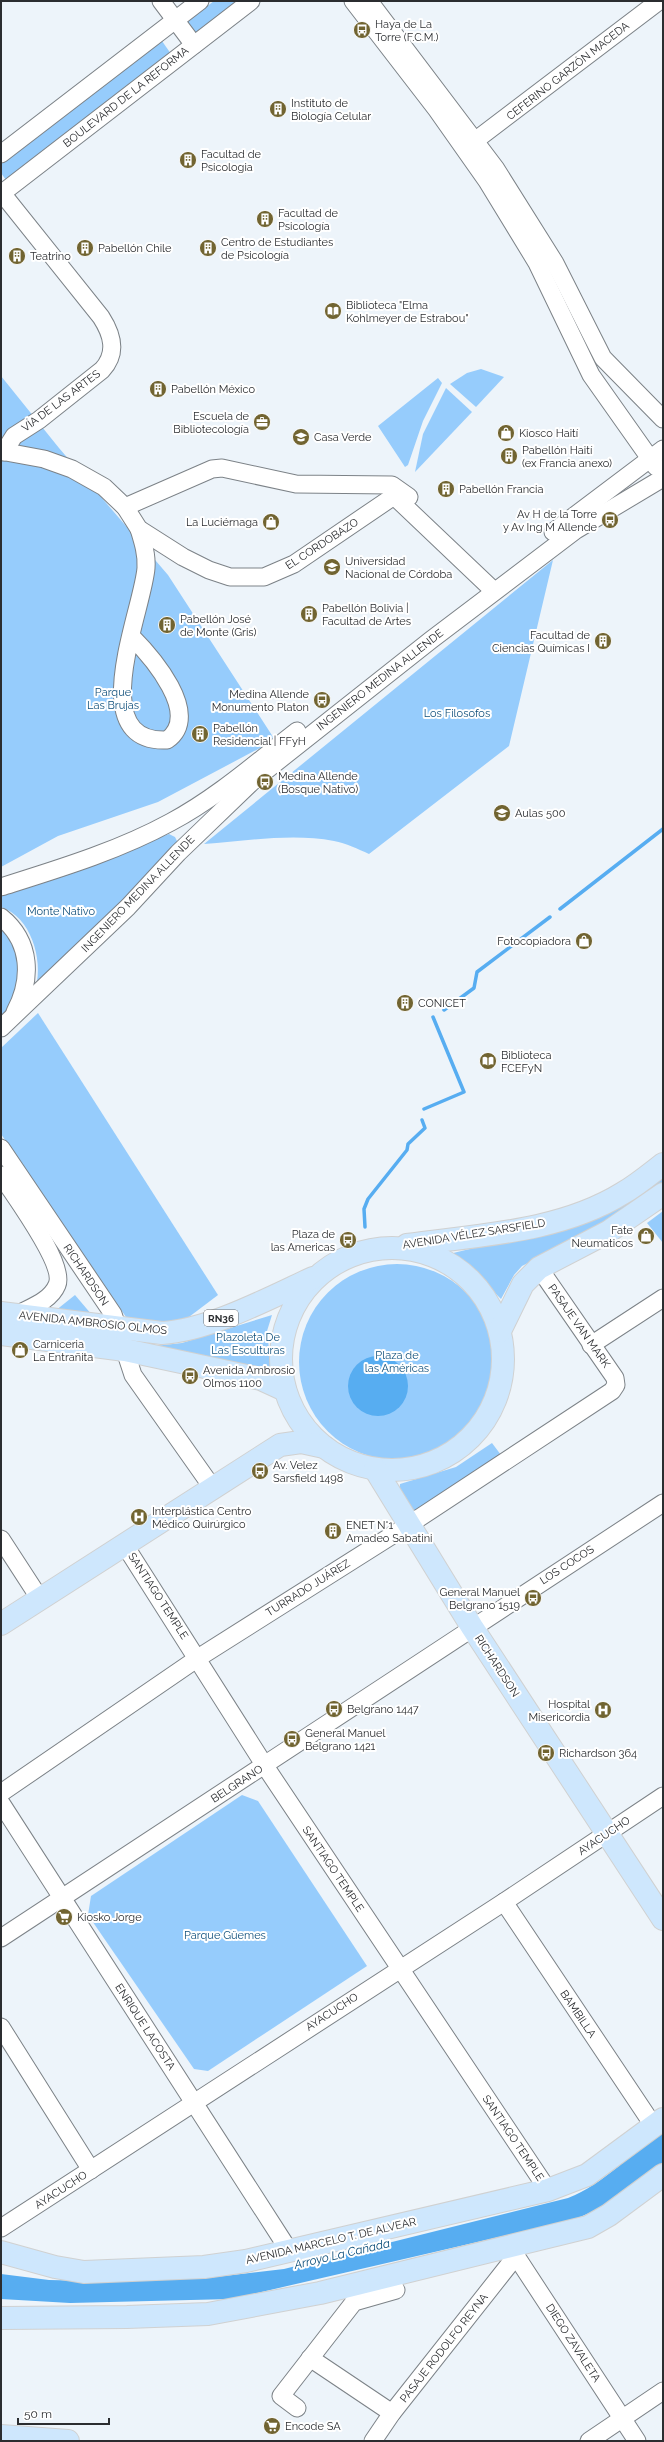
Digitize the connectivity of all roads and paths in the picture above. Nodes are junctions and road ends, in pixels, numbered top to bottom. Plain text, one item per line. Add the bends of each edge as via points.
1 (161, 1) edge
2 (200, 1) edge
3 (251, 1) edge
4 (353, 1) edge
5 (369, 1) edge
6 (659, 1) edge
7 (176, 20) junction
8 (194, 45) junction
9 (476, 140) junction
10 (1, 154) edge
11 (1, 193) edge
12 (663, 419) edge
13 (663, 449) edge
14 (2, 452) edge
15 (649, 459) junction
16 (663, 475) edge
17 (663, 478) edge
18 (398, 493) junction
19 (125, 507) junction
20 (139, 529) junction
21 (494, 584) junction
22 (131, 636) junction
23 (172, 822) junction
24 (189, 843) junction
25 (1, 887) edge
26 (1, 917) edge
27 (6, 1024) edge
28 (1, 1148) edge
29 (663, 1164) edge
30 (1, 1175) edge
31 (663, 1194) edge
32 (390, 1248) junction
33 (539, 1268) junction
34 (318, 1276) junction
35 (663, 1298) edge
36 (6, 1317) edge
37 (119, 1328) junction
38 (500, 1331) junction
39 (1, 1334) edge
40 (591, 1345) junction
41 (125, 1350) junction
42 (616, 1385) joint
43 (284, 1390) junction
44 (324, 1447) junction
45 (375, 1469) junction
46 (212, 1487) junction
47 (663, 1503) edge
48 (410, 1524) junction
49 (1, 1539) edge
50 (124, 1544) junction
51 (40, 1599) junction
52 (1, 1624) edge
53 (472, 1628) junction
54 (198, 1658) junction
55 (264, 1766) junction
56 (1, 1793) edge
57 (663, 1796) edge
58 (1, 1803) edge
59 (607, 1834) junction
60 (61, 1897) junction
61 (504, 1902) junction
62 (663, 1919) edge
63 (1, 1938) edge
64 (399, 1968) junction
65 (1, 2027) edge
66 (194, 2102) junction
67 (658, 2122) edge
68 (91, 2170) junction
69 (663, 2175) edge
70 (548, 2190) junction
71 (1, 2228) edge
72 (514, 2250) junction
73 (1, 2252) edge
74 (290, 2252) junction
75 (396, 2290) dead end
76 (1, 2318) edge
77 (310, 2358) junction
78 (663, 2390) edge
79 (297, 2408) dead end
80 (392, 2413) junction
81 (622, 2418) junction
82 (1, 2436) edge
83 (68, 2441) edge
84 (373, 2441) edge
85 (589, 2441) edge
86 (637, 2441) edge

1 - 7 street
2 - 7 street
3 - 8 street, BOULEVARD DE LA REFORMA
4 - 15 street via 437,110 487,181 537,263 591,375
5 - 9 street
6 - 9 street, CEFERINO GARZÓN MACEDA
7 - 8 street
7 - 10 street
8 - 11 street, BOULEVARD DE LA REFORMA
9 - 12 street via 551,257 603,358
11 - 14 street, VÍA DE LAS ARTES via 101,317 113,348 109,362 102,370 39,420 14,436
13 - 15 street, INGENIERO MEDINA ALLENDE
14 - 19 street, EL CORDOBAZO via 44,459 72,468 104,487
15 - 16 street
15 - 21 street, INGENIERO MEDINA ALLENDE
17 - 21 street, INGENIERO MEDINA ALLENDE via 576,530
18 - 19 street via 392,485 296,484 222,468 212,469
18 - 20 street, EL CORDOBAZO via 294,564 264,577 230,577 209,570
18 - 21 street
19 - 20 street, EL CORDOBAZO
20 - 22 street via 146,555 146,568
21 - 23 street, INGENIERO MEDINA ALLENDE via 241,774
21 - 24 street, INGENIERO MEDINA ALLENDE via 254,780
22 - 22 street via 124,679 124,715 130,724 148,738 167,740 176,730 180,708 158,668
23 - 24 street
23 - 25 street, INGENIERO MEDINA ALLENDE via 91,857
24 - 27 street, INGENIERO MEDINA ALLENDE via 128,907
26 - 27 street via 16,934 24,949 27,966 23,997
28 - 37 street, RICHARDSON via 113,1314
29 - 32 main road, AVENIDA VÉLEZ SARSFIELD / RN36 via 622,1194 567,1217 520,1229
30 - 36 street, RICHARDSON via 49,1249 59,1275 58,1285 46,1299
31 - 33 main road via 614,1229
32 - 34 main road, RN36 via 364,1251 334,1264
32 - 38 main road, RN36 via 420,1251 447,1262 471,1280 489,1303
33 - 38 main road via 522,1284
33 - 40 street, PASAJE VAN MARK
34 - 37 main road, AVENIDA AMBROSIO OLMOS / RN36 via 188,1330 162,1333
34 - 43 main road, RN36 via 302,1293 290,1313 283,1335 280,1358
35 - 40 street
36 - 37 main road, AVENIDA AMBROSIO OLMOS / RN36
37 - 41 street, RICHARDSON
38 - 45 main road, RN36 via 504,1356 502,1382 494,1406 480,1428 463,1446 441,1460 416,1468
39 - 41 main road, AVENIDA AMBROSIO OLMOS
40 - 42 street, PASAJE VAN MARK via 615,1378
41 - 43 main road, AVENIDA AMBROSIO OLMOS via 261,1379
41 - 46 street, RICHARDSON via 133,1375
42 - 48 street, TURRADO JUÁREZ via 612,1391
43 - 44 main road, RN36 via 295,1413
44 - 45 main road, RN36 via 348,1461
44 - 46 main road via 301,1442 280,1445
45 - 48 main road, RICHARDSON
46 - 50 main road
47 - 53 street, LOS COCOS
48 - 53 main road, RICHARDSON
48 - 54 street, TURRADO JUÁREZ
49 - 51 street
50 - 51 main road
50 - 54 street, SANTIAGO TEMPLE
51 - 52 main road
53 - 55 street, BELGRANO
53 - 59 main road, RICHARDSON
54 - 55 street, SANTIAGO TEMPLE
54 - 56 street, TURRADO JUÁREZ
55 - 60 street, BELGRANO
55 - 64 street, SANTIAGO TEMPLE
57 - 59 street, AYACUCHO
58 - 60 street, ENRIQUE LACOSTA
59 - 61 street, AYACUCHO
59 - 62 main road, RICHARDSON
60 - 63 street, BELGRANO
60 - 66 street, ENRIQUE LACOSTA
61 - 64 street, AYACUCHO
61 - 67 street, BAMBILLA
64 - 66 street, AYACUCHO
64 - 70 street, SANTIAGO TEMPLE
65 - 68 street
66 - 68 street, AYACUCHO
66 - 74 street, ENRIQUE LACOSTA
67 - 70 main road, AVENIDA MARCELO T. DE ALVEAR via 587,2175
68 - 71 street, AYACUCHO
69 - 72 main road via 609,2215 588,2227
70 - 74 main road, AVENIDA MARCELO T. DE ALVEAR
72 - 76 main road via 320,2293 208,2314
72 - 80 street, PASAJE RODOLFO REYNA
72 - 81 street, DIEGO ZAVALETA
73 - 74 main road, AVENIDA MARCELO T. DE ALVEAR via 71,2270 100,2272 204,2267
75 - 77 street via 354,2302
77 - 79 street via 281,2396
77 - 80 street
78 - 81 street
80 - 84 street, PASAJE RODOLFO REYNA
81 - 85 street
81 - 86 street, DIEGO ZAVALETA
82 - 83 main road

